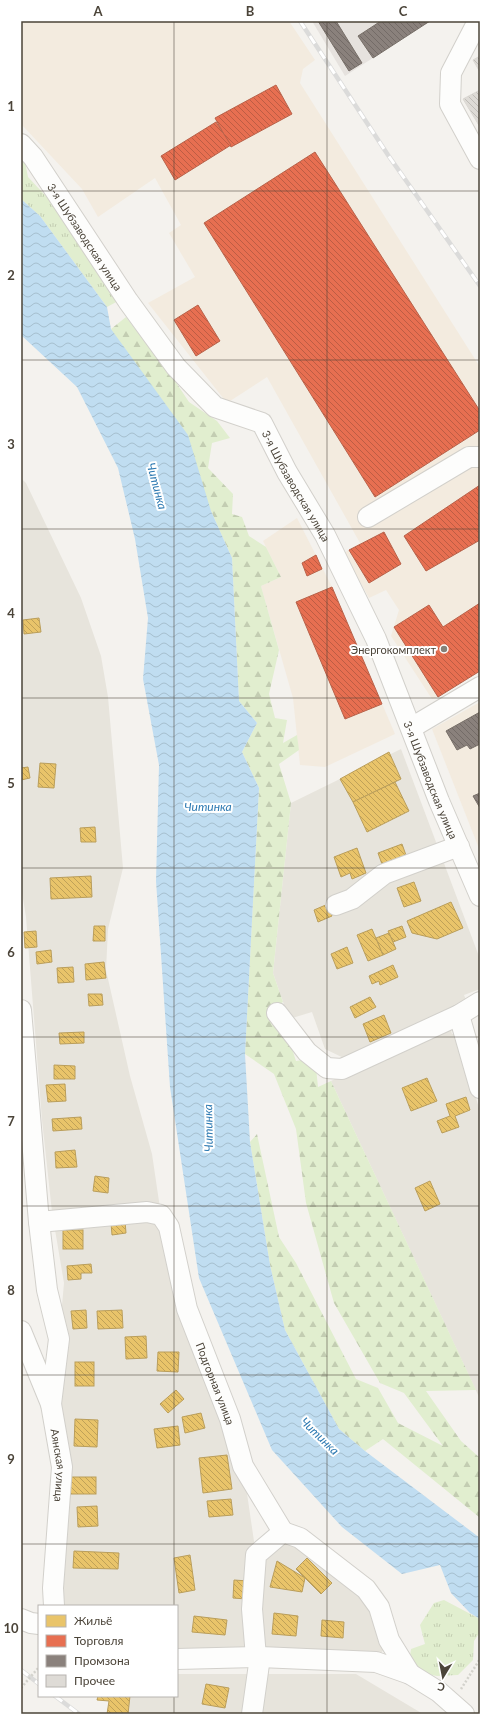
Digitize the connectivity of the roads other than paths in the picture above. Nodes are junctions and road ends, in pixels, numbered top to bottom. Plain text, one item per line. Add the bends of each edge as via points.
1 (478, 21) edge
2 (21, 144) edge
3 (480, 159) edge
4 (480, 457) edge
5 (368, 517) dead end
6 (480, 687) edge
7 (411, 728) junction
8 (459, 846) junction
9 (480, 896) edge
10 (336, 905) dead end
11 (480, 1002) edge
12 (21, 1010) edge
13 (277, 1013) dead end
14 (459, 1015) junction
15 (480, 1088) edge
16 (39, 1222) junction
17 (23, 1339) edge
18 (51, 1404) junction
19 (283, 1532) junction
20 (54, 1605) edge
21 (21, 1619) edge
22 (38, 1624) edge
23 (258, 1657) junction
24 (178, 1658) edge
25 (410, 1674) junction
26 (458, 1708) edge
27 (252, 1714) edge

1 - 3 street via 451,73 450,104
2 - 7 street, 3-я Шубзаводская улица via 33,156 128,301 176,367 215,407 262,422 287,472 325,535 372,632
4 - 5 street via 469,457
6 - 7 street
7 - 8 street, 3-я Шубзаводская улица
8 - 9 street, 3-я Шубзаводская улица
8 - 10 street via 384,874 352,899
11 - 14 street
12 - 16 street
13 - 14 street via 307,1052 327,1068 342,1069
14 - 15 street
16 - 18 street via 47,1290 59,1339
16 - 19 street, Подгорная улица via 147,1212 161,1215 169,1227 187,1309 230,1419 243,1466
17 - 18 street, Аянская улица
18 - 20 street, Аянская улица via 62,1467
19 - 23 street via 256,1555 252,1609
19 - 25 street via 300,1538 366,1589 379,1607 389,1640
21 - 22 street
23 - 24 street
23 - 25 street via 376,1662
23 - 27 street
25 - 26 street via 439,1692

